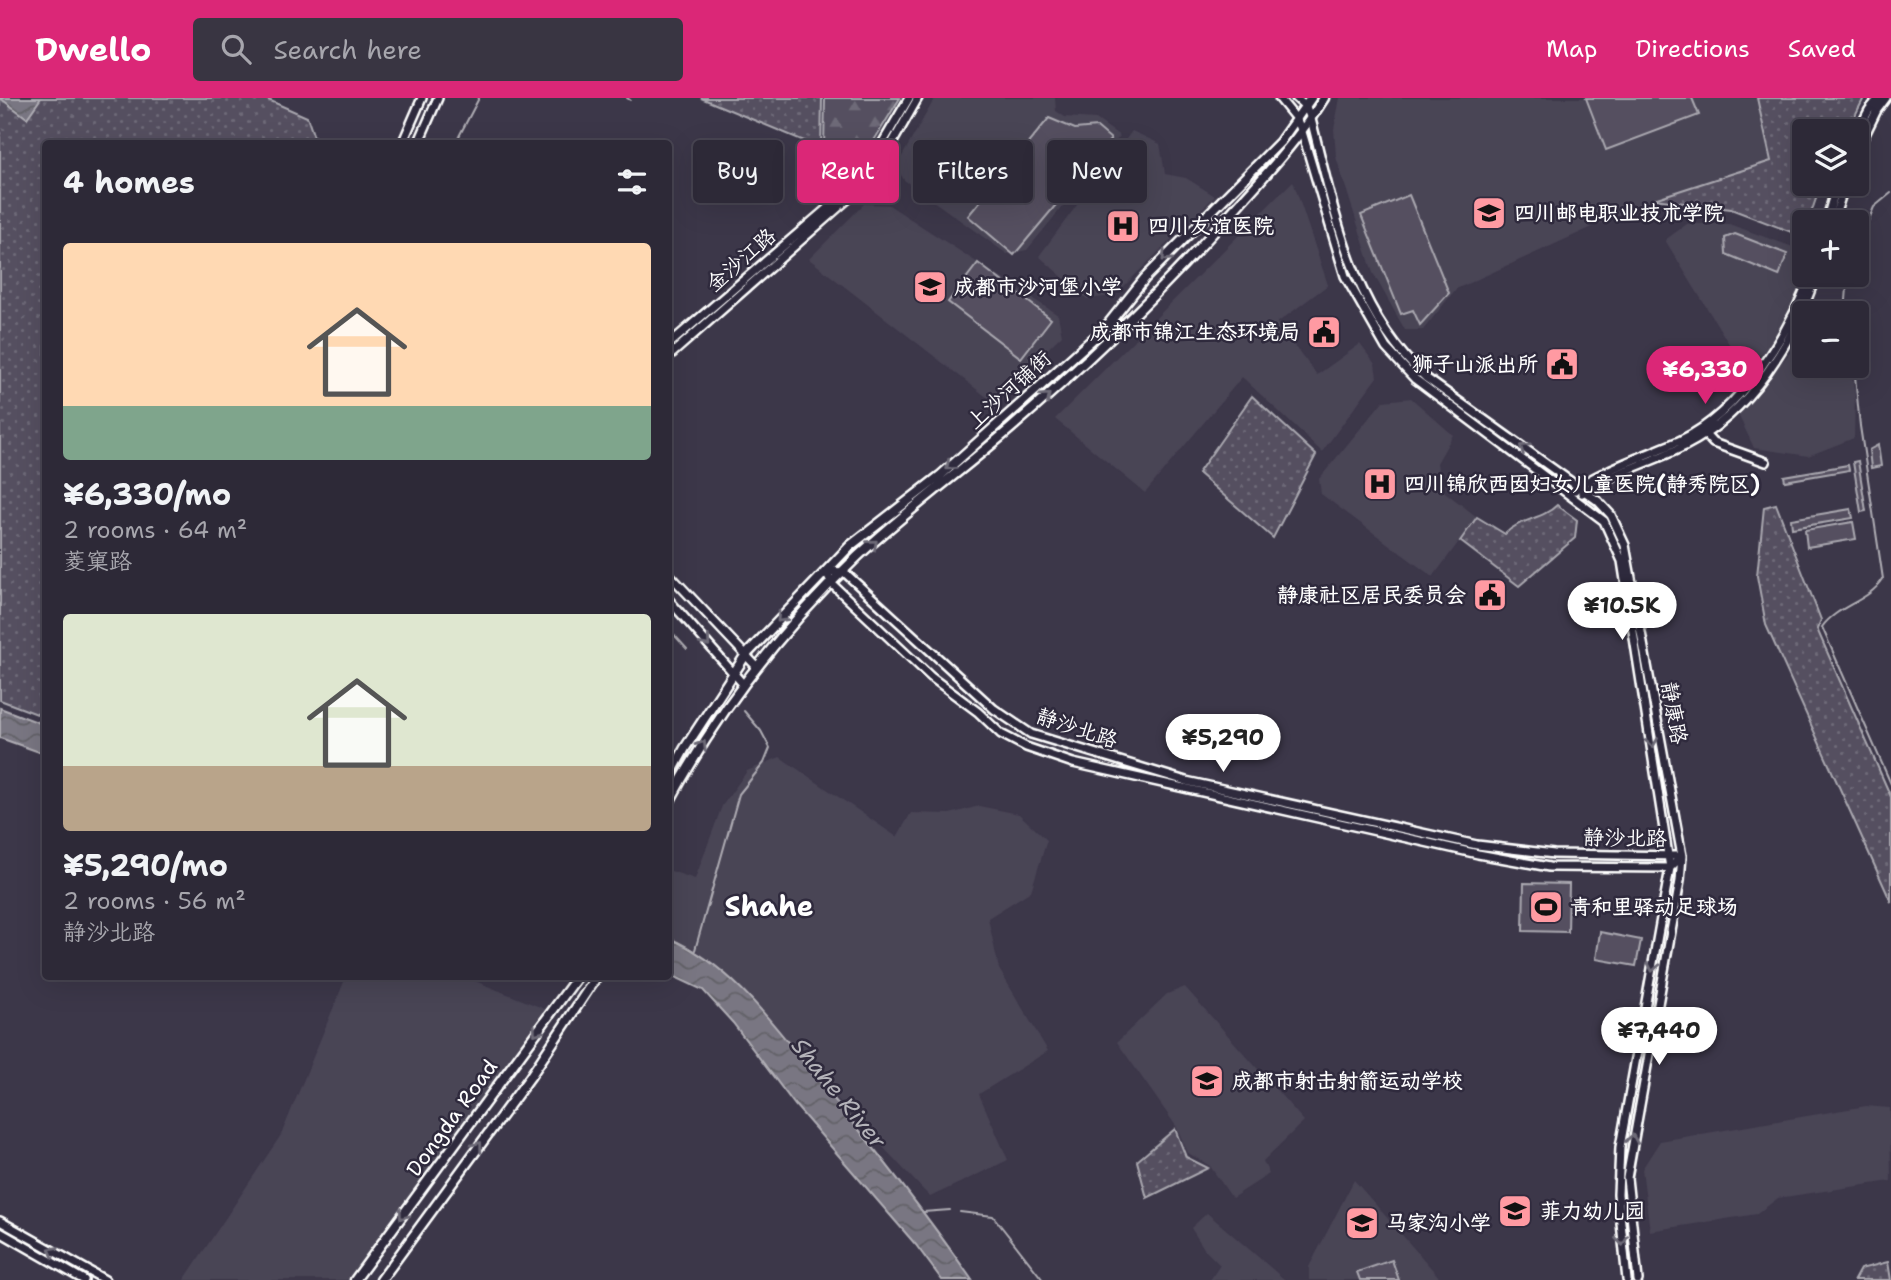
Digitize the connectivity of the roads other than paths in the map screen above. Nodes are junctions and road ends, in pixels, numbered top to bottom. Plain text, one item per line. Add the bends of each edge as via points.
1 (422, 98) edge
2 (438, 98) edge
3 (909, 98) edge
4 (918, 98) edge
5 (1279, 98) edge
6 (1296, 98) edge
7 (1311, 98) edge
8 (1324, 98) edge
9 (1879, 98) edge
10 (1886, 98) edge
11 (1306, 107) junction
12 (1311, 119) junction
13 (1864, 119) edge
14 (1297, 120) junction
15 (1869, 129) edge
16 (1302, 132) junction
17 (404, 140) edge
18 (420, 140) edge
19 (1806, 287) edge
20 (1811, 287) edge
21 (672, 342) edge
22 (672, 353) edge
23 (1702, 431) junction
24 (1766, 462) dead end
25 (1581, 489) junction
26 (1574, 496) junction
27 (826, 571) junction
28 (844, 572) junction
29 (672, 577) edge
30 (832, 584) junction
31 (672, 604) edge
32 (745, 656) junction
33 (756, 666) junction
34 (733, 674) junction
35 (743, 684) junction
36 (672, 772) edge
37 (672, 797) edge
38 (1670, 856) junction
39 (1682, 856) junction
40 (1670, 868) junction
41 (575, 980) edge
42 (594, 980) edge
43 (0, 1221) edge
44 (0, 1232) edge
45 (84, 1280) edge
46 (105, 1280) edge
47 (355, 1280) edge
48 (380, 1280) edge
49 (1628, 1280) edge
50 (1638, 1280) edge

1 - 17 street
2 - 18 street
3 - 21 street, 金沙江路 via 876,154 844,194
4 - 22 street via 873,177
5 - 14 street, 静康路
6 - 11 street
7 - 11 main road, 上沙河铺街
8 - 12 main road, 上沙河铺街
9 - 13 street
10 - 15 street
11 - 12 street, 静康路
11 - 14 main road, 上沙河铺街
12 - 16 main road, 上沙河铺街
25 -> 12 street, 静康路 via 1426,378 1401,355 1354,275
14 - 16 street, 静康路
14 -> 27 main road, 上沙河铺街 via 1145,278 1105,328
16 - 26 street, 静康路 via 1345,276 1386,348 1415,379
28 -> 16 main road, 上沙河铺街 via 1114,336 1166,286
19 - 23 street via 1769,356
20 - 23 street via 1791,338 1769,369
23 - 24 street via 1713,443
23 - 25 street
25 - 26 street
25 - 39 street, 静康路 via 1611,515 1625,545
26 -> 38 street, 静康路 via 1604,521 1622,561
27 - 28 street
27 - 30 street, 静沙北路
27 -> 32 main road, 上沙河铺街
28 - 30 main road, 上沙河铺街
28 - 38 street, 静沙北路 via 994,709 1031,734 1186,780 1477,845 1554,854
29 - 32 street
30 - 33 main road, 上沙河铺街
30 - 40 street, 静沙北路 via 1001,734 1073,763 1549,867
31 -> 34 street
32 - 33 street
32 - 34 main road, 上沙河铺街
33 - 35 main road, 上沙河铺街
34 - 35 street
34 - 36 main road, 上沙河铺街
37 -> 35 main road, 上沙河铺街
38 - 39 street, 静沙北路
38 - 40 street, 静康路
39 - 40 street, 静沙北路
50 -> 39 street, 静康路 via 1627,1178
40 -> 49 street, 静康路 via 1620,1147 1618,1194
41 -> 47 main road, Dongda Road
48 -> 42 main road, Dongda Road via 530,1077
46 -> 43 street
44 - 45 street

